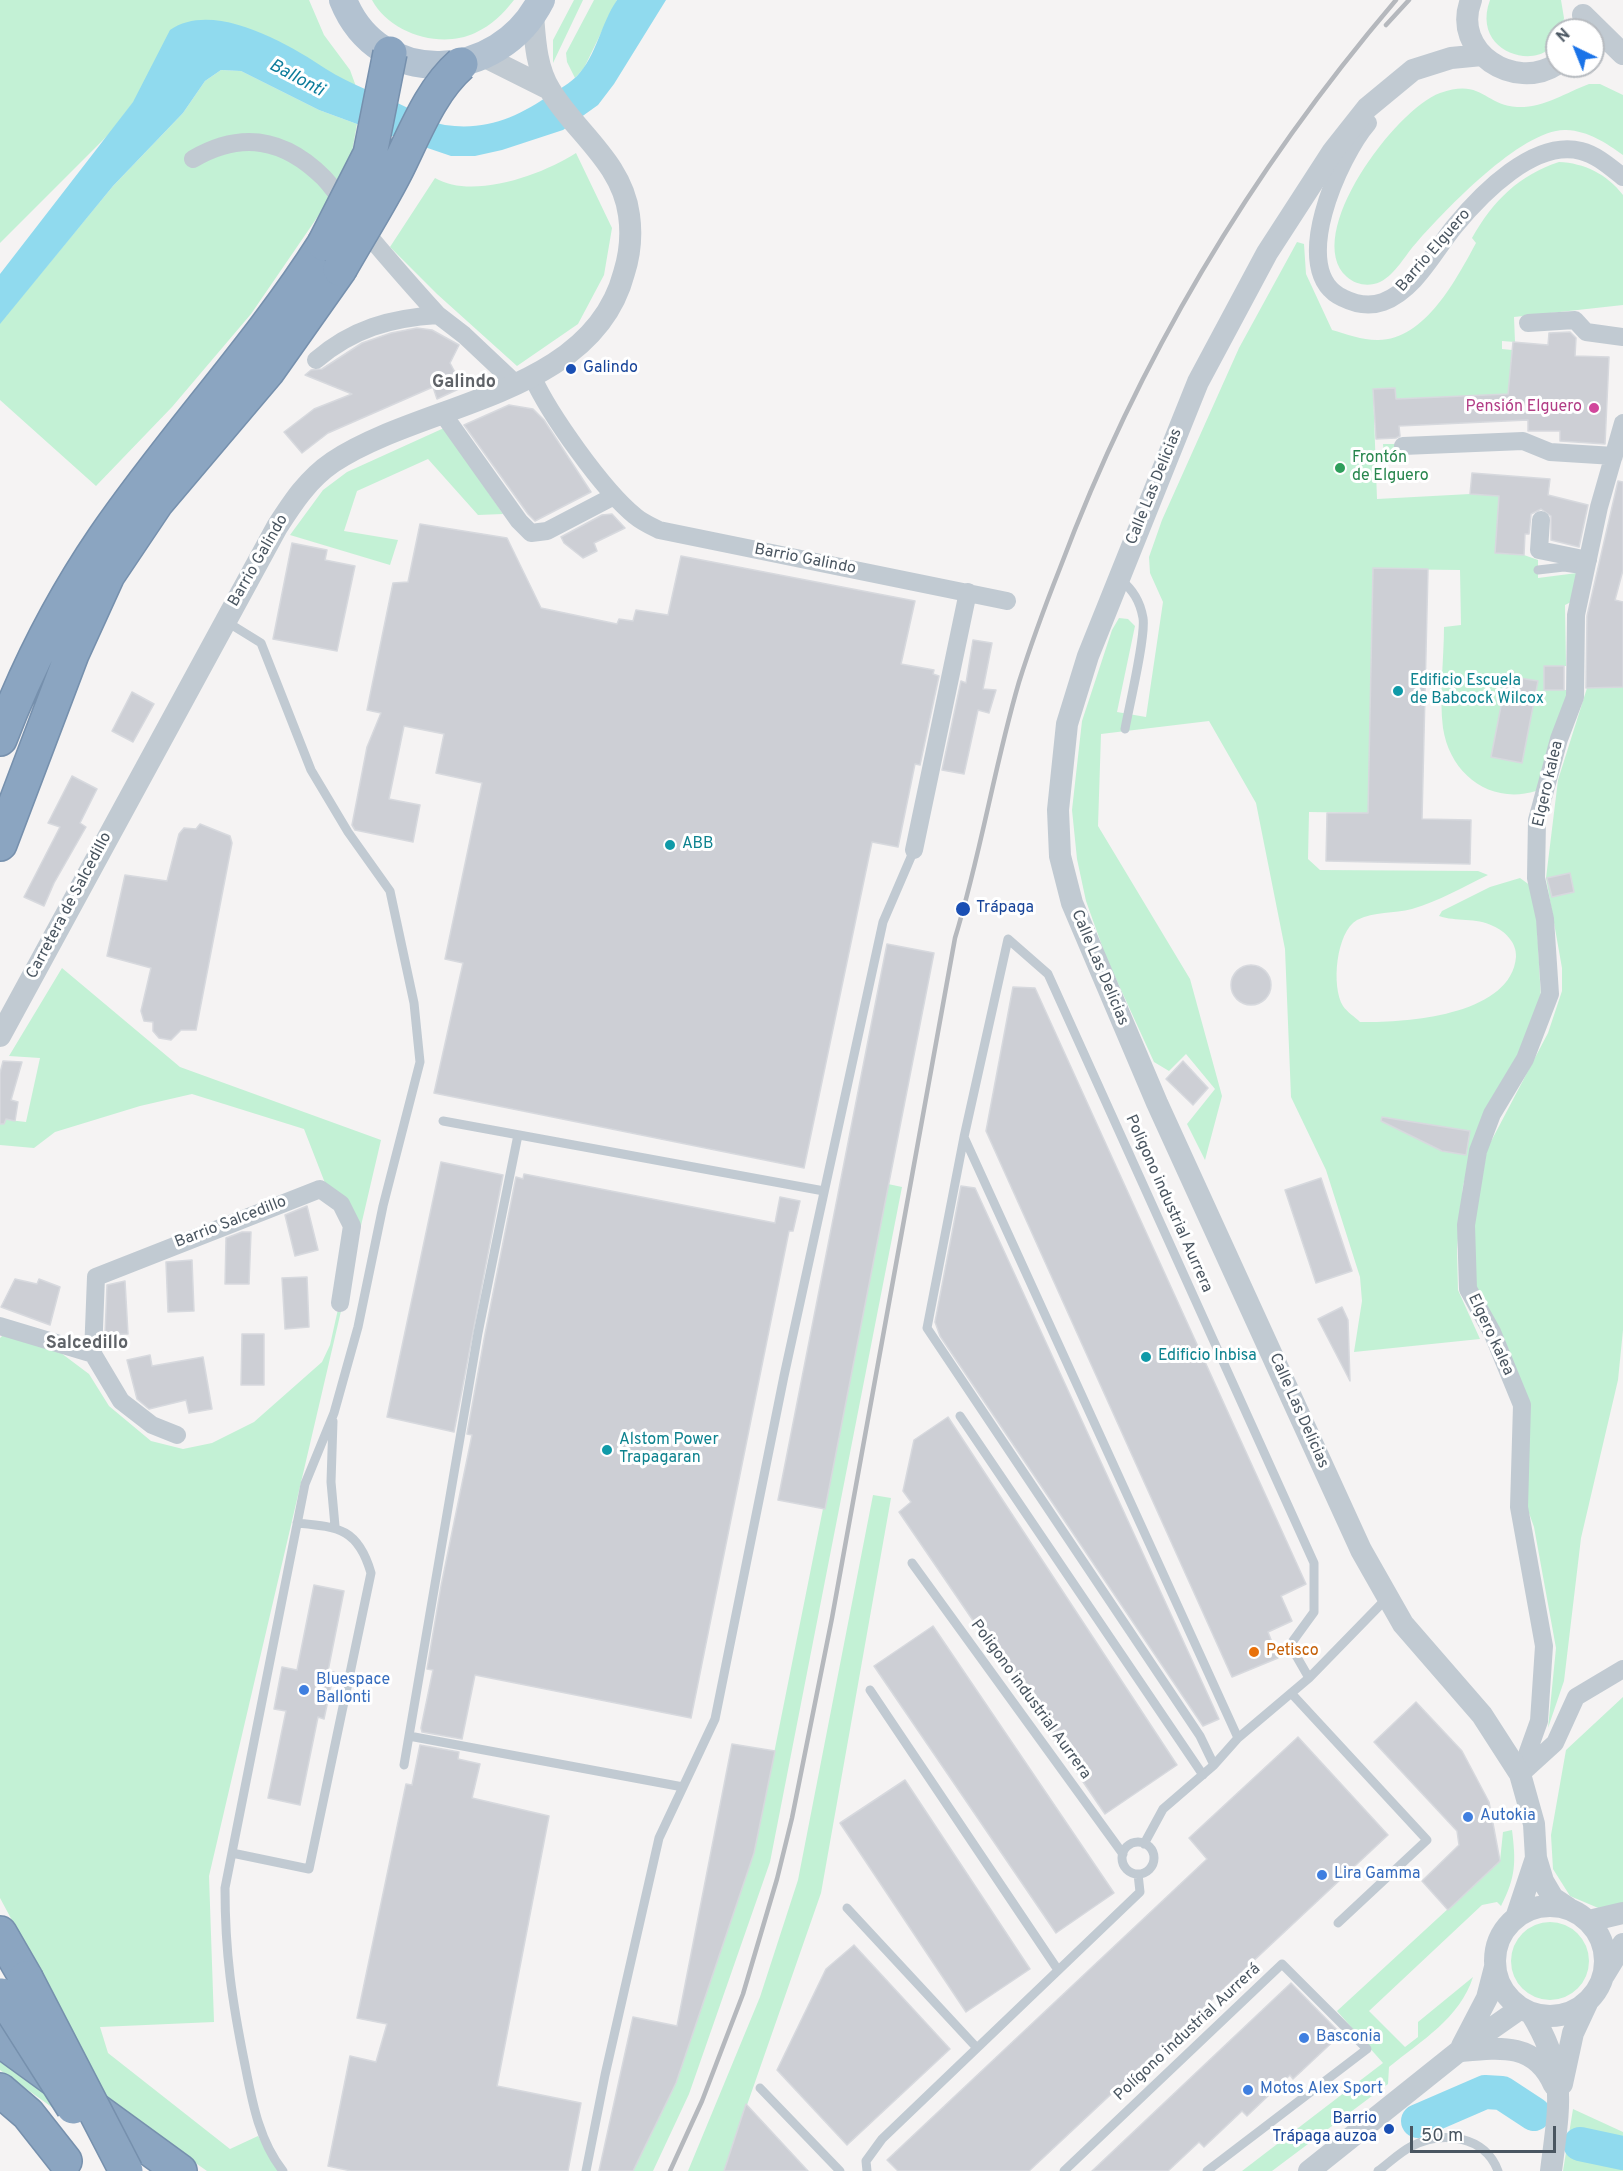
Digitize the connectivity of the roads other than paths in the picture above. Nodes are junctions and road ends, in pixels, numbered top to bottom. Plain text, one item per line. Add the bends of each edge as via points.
1 (343, 0) edge
2 (1471, 0) edge
3 (537, 7) edge
4 (1582, 15) edge
5 (390, 53) junction
6 (1623, 54) edge
7 (1482, 55) junction
8 (473, 61) junction
9 (1413, 70) junction
10 (1545, 71) edge
11 (549, 89) junction
12 (193, 159) dead end
13 (1623, 177) edge
14 (438, 315) junction
15 (1528, 323) dead end
16 (1623, 337) edge
17 (316, 360) dead end
18 (524, 380) junction
19 (226, 402) junction
20 (443, 414) junction
21 (1623, 423) edge
22 (1403, 447) dead end
23 (1614, 456) junction
24 (614, 496) junction
25 (1541, 520) dead end
26 (1587, 565) junction
27 (1538, 570) dead end
28 (1119, 578) junction
29 (968, 592) junction
30 (1007, 602) dead end
31 (225, 621) junction
32 (1125, 729) dead end
33 (0, 739) edge
34 (140, 776) joint
35 (0, 844) edge
36 (914, 850) joint
37 (0, 1036) edge
38 (443, 1121) dead end
39 (519, 1135) junction
40 (964, 1137) junction
41 (824, 1191) junction
42 (340, 1303) dead end
43 (0, 1326) edge
44 (93, 1354) junction
45 (334, 1413) junction
46 (960, 1416) dead end
47 (177, 1435) dead end
48 (297, 1523) junction
49 (335, 1526) junction
50 (912, 1563) dead end
51 (1387, 1598) junction
52 (1623, 1668) edge
53 (1309, 1678) junction
54 (870, 1690) dead end
55 (1292, 1693) junction
56 (409, 1736) junction
57 (1238, 1738) junction
58 (404, 1765) dead end
59 (1214, 1765) junction
60 (1520, 1774) junction
61 (1203, 1775) junction
62 (683, 1787) junction
63 (1144, 1844) junction
64 (232, 1853) junction
65 (1123, 1854) junction
66 (1536, 1858) junction
67 (1138, 1874) junction
68 (847, 1908) dead end
69 (1568, 1908) junction
70 (1623, 1913) edge
71 (1516, 1918) junction
72 (1589, 1921) junction
73 (1338, 1923) dead end
74 (0, 1933) edge
75 (1623, 1944) edge
76 (1495, 1967) junction
77 (1058, 1970) junction
78 (1604, 1976) junction
79 (9, 1989) edge
80 (1587, 2003) junction
81 (1526, 2011) junction
82 (0, 2040) edge
83 (977, 2048) junction
84 (1458, 2052) junction
85 (760, 2088) dead end
86 (0, 2090) edge
87 (1560, 2097) junction
88 (0, 2119) edge
89 (73, 2166) edge
90 (126, 2171) edge
91 (180, 2171) edge
92 (283, 2171) edge
93 (586, 2171) edge
94 (840, 2171) edge
95 (867, 2171) edge
96 (1064, 2171) edge
97 (1207, 2171) edge
98 (1309, 2171) edge
99 (1378, 2171) edge
100 (1498, 2171) edge
101 (1551, 2171) edge

1 - 5 main road via 366,35
2 - 7 street via 1468,23
3 - 8 main road via 520,32 504,46
3 - 11 street via 536,50
4 - 6 street
5 - 8 main road via 424,64
5 - 19 highway, bridge via 370,154 343,209
7 - 9 street via 1451,58
7 - 10 street via 1496,67 1513,73
8 - 11 street
8 - 19 highway, bridge via 448,75 325,292
9 - 13 street, Barrio Elguero via 1361,131 1337,172 1317,244 1319,265 1328,286 1340,297 1359,305 1381,302 1401,292 1493,186 1523,163 1554,149 1580,151
9 - 28 street, Calle Las Delicias via 1367,108 1333,151 1268,254 1198,382
11 - 18 street, Barrio Galindo via 619,183 629,214 631,249 615,303 604,318 578,345
12 - 14 street, Barrio Galindo via 231,142 253,141 278,146 306,161
14 - 17 street via 376,324 350,335
14 - 18 street, Barrio Galindo
15 - 16 street via 1575,320 1586,332
18 - 20 street, Barrio Galindo
18 - 24 street, Barrio Galindo via 544,399
19 - 33 highway via 142,485 74,584 40,645
19 - 35 highway via 108,575 72,654
20 - 24 street via 531,533 547,531
20 - 31 street, Barrio Galindo via 335,460 302,489
21 - 23 street
22 - 23 street via 1523,441 1550,452
23 - 26 street
24 - 29 street, Barrio Galindo via 637,518 679,536
25 - 26 street via 1539,550
26 - 27 lane
26 - 60 street, Elgero kalea via 1576,615 1575,697 1537,819 1536,878 1545,919 1550,994 1526,1059 1492,1114 1478,1151 1466,1225 1468,1289 1492,1332 1522,1405 1519,1507 1544,1646 1539,1720
28 - 32 lane via 1135,596 1144,621
28 - 51 street, Calle Las Delicias via 1067,724 1058,810 1060,856 1072,903 1157,1103 1361,1550
29 - 30 street, Barrio Galindo
29 - 36 street
31 - 34 street, Barrio Galindo
31 - 45 lane via 261,643 311,770 390,891 414,1003 420,1062
34 - 37 street, Carretera de Salcedillo
36 - 41 lane via 883,922
38 - 39 lane
39 - 41 lane
39 - 56 lane via 478,1333
40 - 53 lane, Poligono industrial Aurrera via 1008,939 1048,974 1314,1563 1314,1612 1290,1645
40 - 57 lane
40 - 59 lane, Poligono industrial Aurrera via 927,1328 1200,1736
41 - 62 lane via 715,1719
42 - 44 street, Barrio Salcedillo via 352,1226 341,1204 320,1189 96,1277
43 - 44 street
44 - 47 street via 121,1401 152,1425
45 - 48 lane via 305,1484
45 - 49 lane via 331,1482
46 - 61 lane
48 - 49 lane
48 - 64 lane
49 - 64 lane via 366,1553 371,1573 309,1869
50 - 65 lane, Poligono industrial Aurrera
51 - 53 lane
51 - 60 street, Calle Las Delicias via 1403,1624 1482,1715
52 - 60 street via 1576,1697 1555,1743
53 - 55 lane
54 - 77 lane
55 - 57 lane
55 - 73 lane via 1427,1840
56 - 58 lane
56 - 62 lane
57 - 59 lane
59 - 61 lane
60 - 66 street, Calle Las Delicias via 1534,1824
61 - 63 lane via 1163,1809
62 - 93 lane via 659,1838
63 - 65 lane via 1129,1846
63 - 67 lane via 1152,1851 1153,1862 1148,1871
64 - 92 lane via 225,1888 225,1943 231,1995 256,2119
65 - 67 lane via 1125,1868
66 - 69 street, Calle Las Delicias via 1553,1898
66 - 71 street, Calle Las Delicias
67 - 77 lane via 1140,1892
68 - 83 lane
69 - 71 street via 1541,1906
69 - 72 street
70 - 72 street
71 - 76 street via 1499,1939
72 - 78 street via 1605,1952
74 - 79 highway
75 - 78 street
76 - 81 street via 1503,1990
76 - 84 street via 1476,2024
77 - 83 lane
78 - 80 street
79 - 90 highway, bridge
80 - 81 street via 1555,2016
80 - 87 street via 1573,2033
81 - 84 street
81 - 87 street via 1548,2043
82 - 91 highway
83 - 95 lane via 882,2139 866,2161
84 - 87 street via 1489,2048 1528,2055 1548,2072
84 - 98 street
85 - 94 lane
86 - 89 highway via 28,2114
87 - 101 street
88 - 89 highway
96 - 97 lane, Polígono industrial Aurrerá via 1282,1964 1367,2049
99 - 100 lane via 1412,2146 1436,2139 1462,2138 1481,2147 1494,2159

